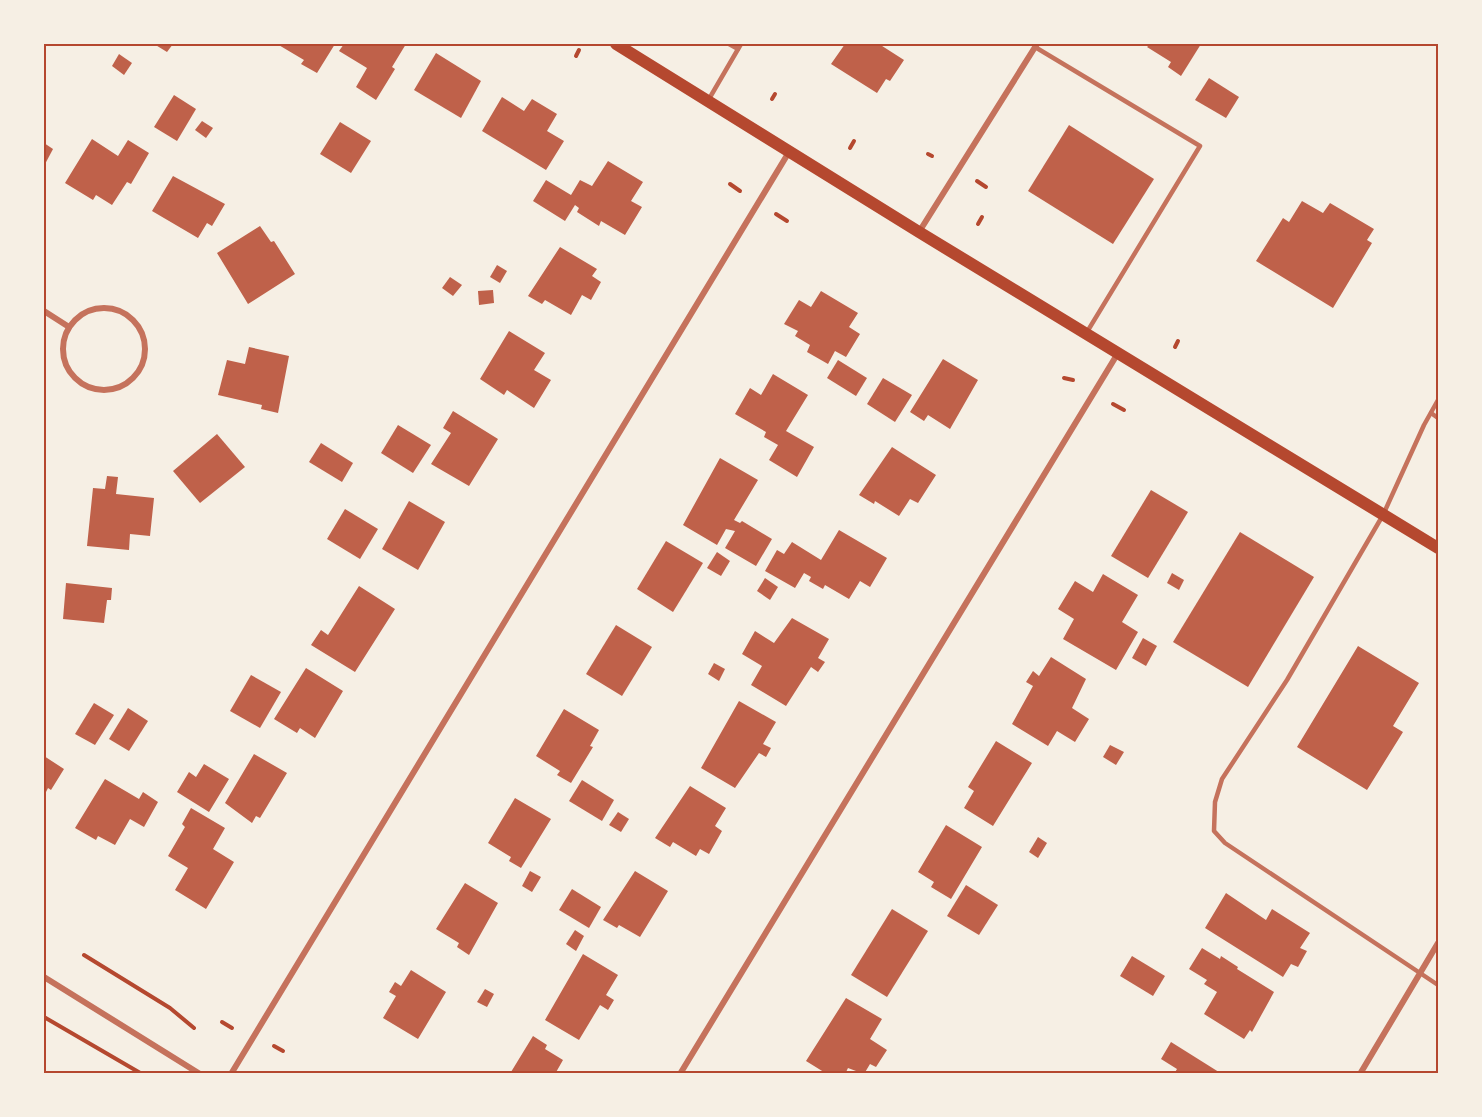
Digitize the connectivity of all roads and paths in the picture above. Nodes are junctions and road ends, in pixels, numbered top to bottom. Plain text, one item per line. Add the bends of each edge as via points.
1 (616, 44) edge
2 (729, 44) edge
3 (741, 44) edge
4 (1036, 45) edge
5 (738, 49) junction
6 (579, 50) dead end
7 (576, 56) dead end
8 (775, 94) dead end
9 (772, 99) dead end
10 (708, 101) junction
11 (854, 141) dead end
12 (850, 148) dead end
13 (789, 152) junction
14 (976, 181) dead end
15 (730, 184) dead end
16 (986, 187) dead end
17 (740, 191) dead end
18 (776, 214) dead end
19 (982, 217) dead end
20 (787, 221) dead end
21 (978, 224) dead end
22 (919, 232) junction
23 (44, 311) edge
24 (69, 327) junction
25 (1086, 334) junction
26 (1178, 341) dead end
27 (1175, 347) dead end
28 (1118, 353) junction
29 (1064, 378) dead end
30 (1073, 380) dead end
31 (1438, 400) edge
32 (1113, 404) dead end
33 (1124, 410) dead end
34 (1431, 413) junction
35 (1438, 418) edge
36 (1383, 514) junction
37 (1438, 548) edge
38 (1438, 943) edge
39 (84, 955) dead end
40 (1420, 973) junction
41 (44, 977) edge
42 (1438, 985) edge
43 (44, 1017) edge
44 (222, 1022) dead end
45 (194, 1028) dead end
46 (232, 1028) dead end
47 (273, 1046) dead end
48 (284, 1051) dead end
49 (142, 1074) edge
50 (200, 1074) edge
51 (231, 1074) edge
52 (680, 1074) edge
53 (1360, 1074) edge

1 - 10 main road
2 - 5 lane
3 - 5 lane
4 - 22 street
4 - 25 lane via 1200,146
5 - 10 lane
6 - 7 path
8 - 9 path
10 - 13 main road
11 - 12 path
13 - 22 main road
13 - 51 street
14 - 16 path
15 - 17 path
18 - 20 path
19 - 21 path
22 - 25 main road
23 - 24 street
24 - 24 street via 63,340 68,369 77,380 103,390 118,388 140,370 145,342 131,317 112,309 91,309
25 - 28 main road
26 - 27 path
28 - 36 main road
28 - 52 street
29 - 30 path
31 - 34 lane
32 - 33 path
34 - 35 lane
34 - 36 lane
36 - 37 main road
36 - 40 lane via 1287,680 1222,779 1215,802 1214,831 1225,843
38 - 40 street
39 - 45 path via 170,1008
40 - 42 lane
40 - 53 street
41 - 50 street
43 - 49 path
44 - 46 path
47 - 48 path

